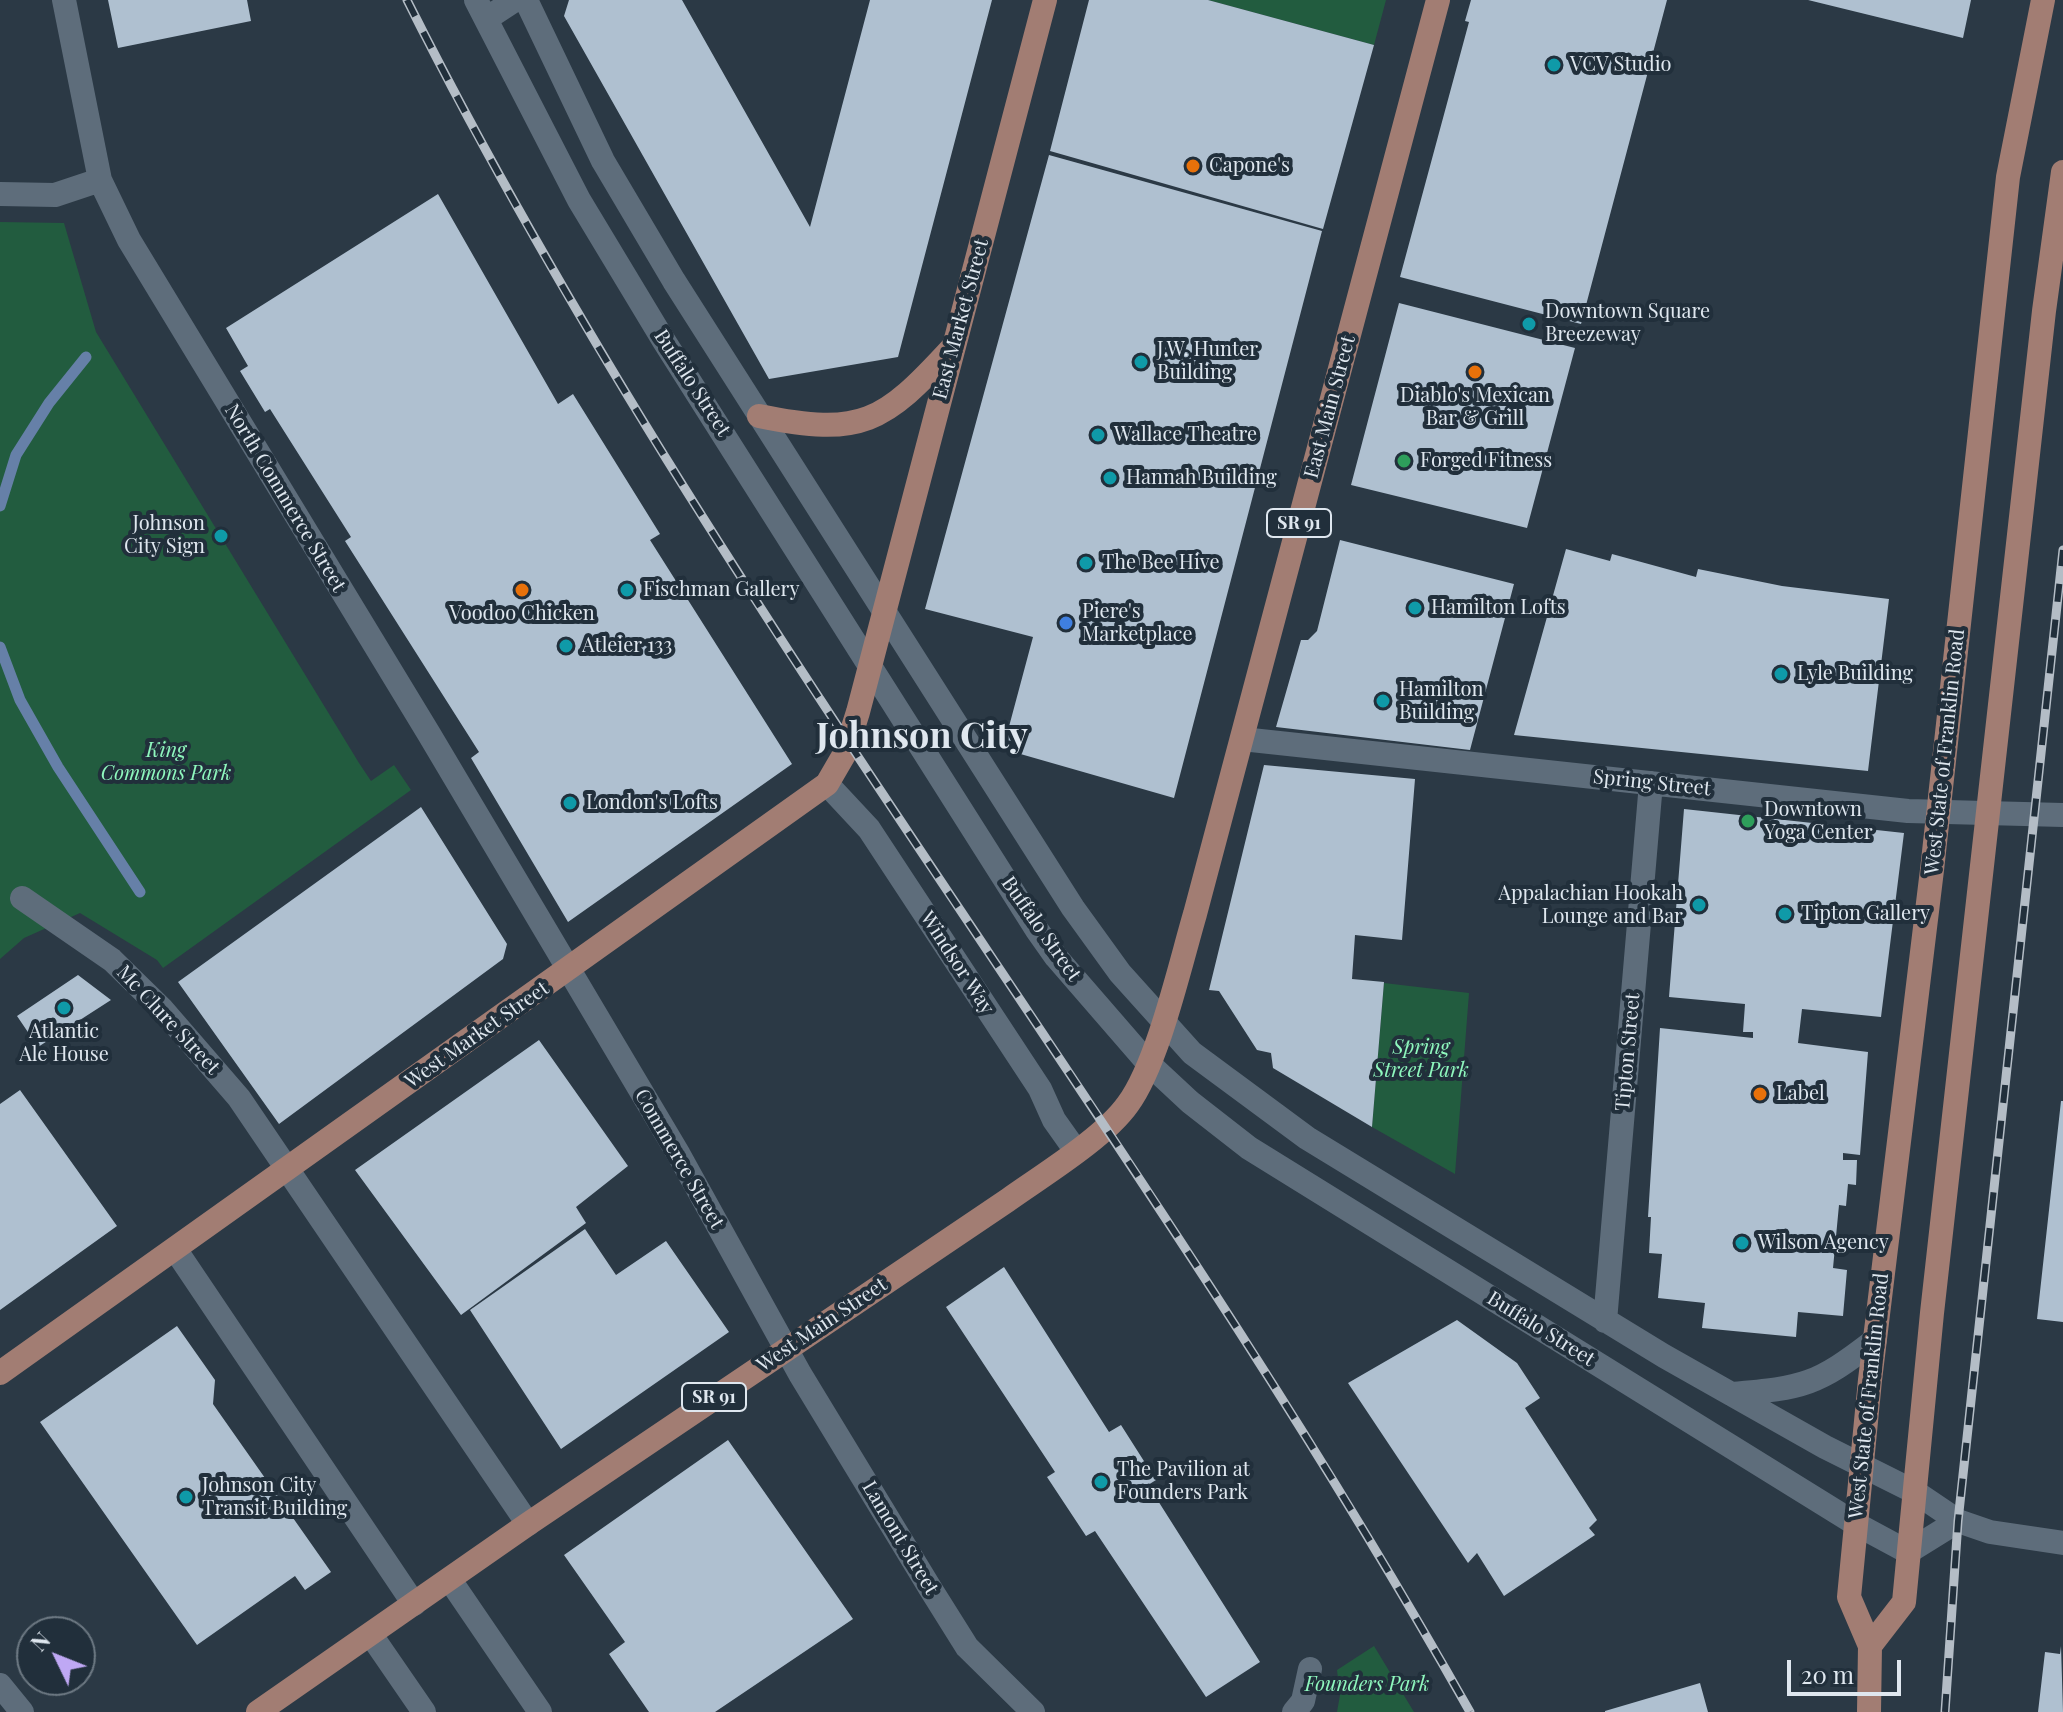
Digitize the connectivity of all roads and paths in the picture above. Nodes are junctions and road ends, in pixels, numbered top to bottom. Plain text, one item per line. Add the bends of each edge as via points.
1 (64, 0) edge
2 (515, 0) edge
3 (526, 0) edge
4 (1045, 0) edge
5 (1438, 0) edge
6 (2043, 0) edge
7 (481, 10) edge
8 (2063, 172) edge
9 (100, 180) junction
10 (0, 194) edge
11 (954, 346) junction
12 (759, 416) junction
13 (884, 611) junction
14 (877, 638) joint
15 (870, 665) junction
16 (1242, 739) junction
17 (1651, 783) junction
18 (827, 784) junction
19 (1939, 812) junction
20 (1989, 813) junction
21 (2063, 815) edge
22 (22, 898) dead end
23 (568, 971) junction
24 (1155, 1043) junction
25 (1076, 1151) junction
26 (287, 1168) junction
27 (175, 1249) junction
28 (1605, 1321) junction
29 (1875, 1340) junction
30 (787, 1348) junction
31 (0, 1373) edge
32 (1731, 1394) junction
33 (1862, 1466) junction
34 (1915, 1492) junction
35 (1958, 1521) junction
36 (528, 1524) junction
37 (1856, 1524) junction
38 (2063, 1543) edge
39 (1908, 1552) junction
40 (450, 1580) junction
41 (414, 1604) junction
42 (371, 1635) junction
43 (1870, 1646) junction
44 (1310, 1669) dead end
45 (0, 1685) edge
46 (22, 1712) edge
47 (258, 1712) edge
48 (424, 1712) edge
49 (540, 1712) edge
50 (1033, 1712) edge
51 (1294, 1712) edge
52 (1869, 1712) edge

1 - 9 street, North Commerce Street
2 - 7 street
3 - 12 street, Buffalo Street via 603,161
4 - 11 main road, East Market Street
5 - 16 main road, East Main Street / SR 91
6 - 19 main road, West State of Franklin Road via 2008,177
7 - 15 street, Buffalo Street via 587,212
8 - 20 main road
9 - 10 street via 55,195
9 - 23 street, North Commerce Street via 129,240
11 - 12 main road via 908,394 860,423 823,426
11 - 13 main road, East Market Street
12 - 13 street, Buffalo Street
13 - 14 main road, East Market Street
13 - 24 street, Buffalo Street via 1120,973
14 - 15 main road, West Market Street
15 - 18 main road, West Market Street via 845,753
15 - 24 street, Buffalo Street via 1056,957
16 - 17 street, Spring Street
16 - 24 main road, East Main Street / SR 91
17 - 19 street, Spring Street
17 - 28 street, Tipton Street
18 - 23 main road, West Market Street
18 - 25 street, Windsor Way via 869,829
19 - 20 street, Spring Street
19 - 29 main road, West State of Franklin Road
20 - 21 street, Spring Street
20 - 34 main road
22 - 26 street, Mc Clure Street via 112,960 154,1001 239,1098
23 - 26 main road, West Market Street
23 - 30 street, Commerce Street
24 - 25 main road, West Main Street / SR 91 via 1128,1104
24 - 28 street, Buffalo Street via 1200,1060 1294,1130
24 - 37 street, Buffalo Street via 1190,1102 1287,1173
25 - 30 main road, West Main Street / SR 91
26 - 27 main road, West Market Street
26 - 36 street, Mc Clure Street
27 - 31 main road, West Market Street
27 - 41 street
28 - 32 street, Buffalo Street
29 - 32 street via 1823,1378 1788,1389
29 - 33 main road, West State of Franklin Road
30 - 36 main road, West Main Street / SR 91
30 - 50 street, Lamont Street via 967,1647
32 - 33 street, Buffalo Street
33 - 34 street, Buffalo Street
33 - 37 main road, West State of Franklin Road
34 - 35 street, Buffalo Street
34 - 39 main road
35 - 38 street, Buffalo Street via 1990,1532
35 - 39 street
36 - 40 main road, West Main Street / SR 91
37 - 39 street, Buffalo Street
37 - 43 main road, West State of Franklin Road via 1849,1597
39 - 43 main road via 1904,1602
40 - 41 main road, West Main Street / SR 91
40 - 49 street
41 - 42 main road, West Main Street / SR 91
42 - 47 main road, West Main Street / SR 91
42 - 48 street
43 - 52 main road, West State of Franklin Road
44 - 51 street via 1303,1701
45 - 46 street

